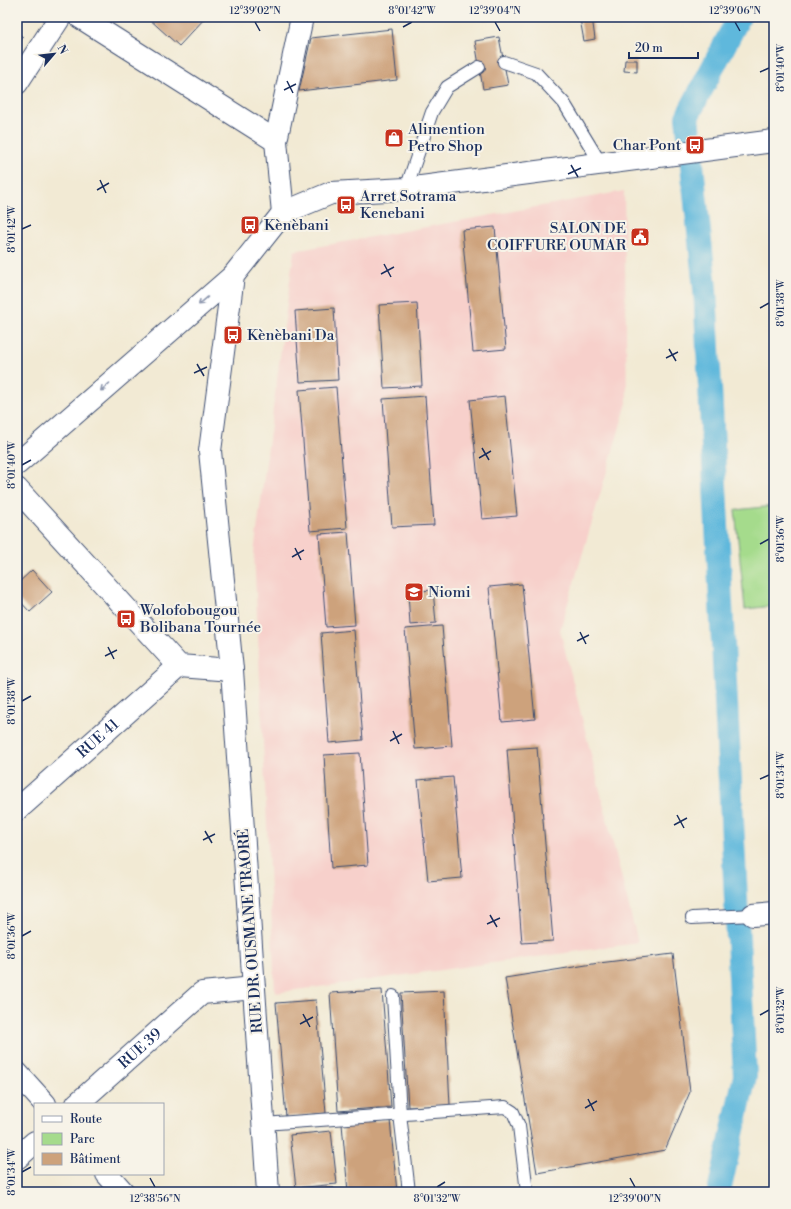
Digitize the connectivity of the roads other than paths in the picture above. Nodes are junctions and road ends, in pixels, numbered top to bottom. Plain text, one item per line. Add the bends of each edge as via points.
1 (60, 17) edge
2 (80, 17) edge
3 (302, 17) edge
4 (504, 62) dead end
5 (479, 67) dead end
6 (17, 83) edge
7 (276, 141) junction
8 (771, 142) edge
9 (601, 164) junction
10 (406, 189) junction
11 (283, 213) junction
12 (233, 276) junction
13 (17, 464) edge
14 (17, 489) edge
15 (179, 666) junction
16 (232, 670) junction
17 (17, 810) edge
18 (763, 914) edge
19 (692, 918) dead end
20 (254, 988) junction
21 (393, 996) dead end
22 (17, 1073) edge
23 (44, 1103) edge
24 (78, 1103) edge
25 (400, 1114) junction
26 (263, 1124) junction
27 (34, 1143) edge
28 (17, 1158) edge
29 (108, 1175) edge
30 (123, 1192) edge
31 (268, 1192) edge
32 (409, 1192) edge
33 (527, 1192) edge

1 - 6 street
2 - 7 street
3 - 7 street
4 - 9 lane via 536,73 564,103
5 - 10 lane via 447,87 432,112
7 - 11 street
8 - 9 street
9 - 10 street
10 - 11 street via 331,193
11 - 12 street
12 -> 13 street
12 - 16 street, RUE DR. OUSMANE TRAORÉ via 210,451
14 - 15 street
15 - 16 street
15 - 17 street, RUE 41
16 - 20 street, RUE DR. OUSMANE TRAORÉ
18 - 19 lane
20 - 24 street, RUE 39 via 202,993
20 - 26 street, RUE DR. OUSMANE TRAORÉ
21 - 25 lane
22 - 23 street
25 - 26 lane
25 - 32 lane
25 - 33 lane via 506,1107 513,1112 519,1126
26 - 31 street, RUE DR. OUSMANE TRAORÉ
27 - 28 street
29 - 30 street

